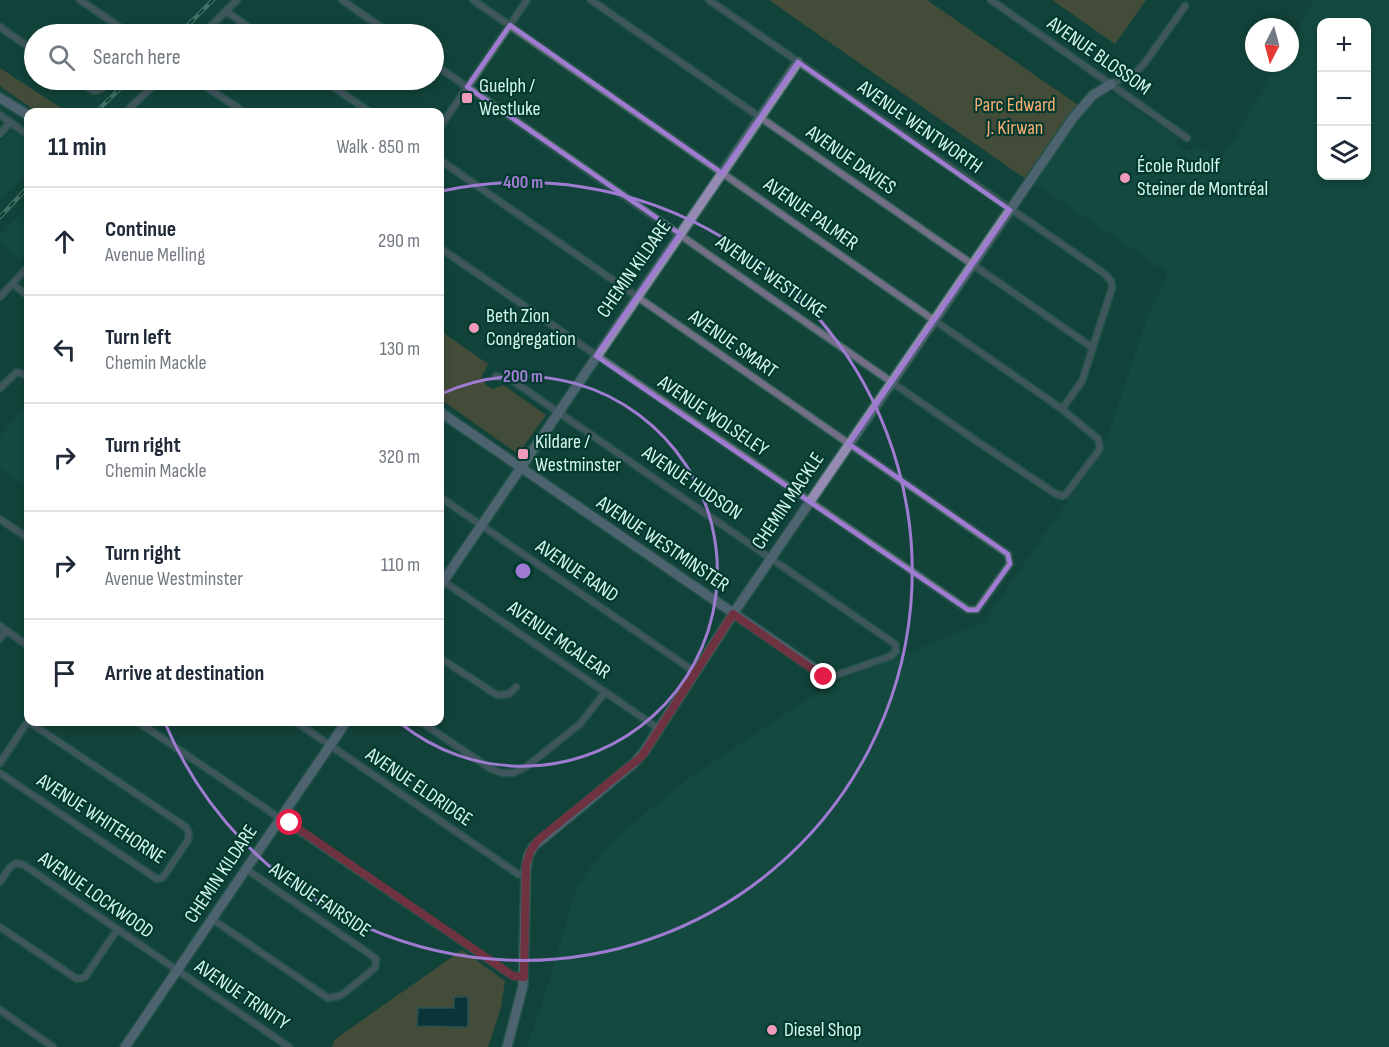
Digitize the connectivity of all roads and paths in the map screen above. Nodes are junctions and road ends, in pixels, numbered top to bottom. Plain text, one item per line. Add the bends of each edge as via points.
1 (80, 0) edge
2 (237, 0) edge
3 (342, 0) edge
4 (473, 0) edge
5 (527, 0) edge
6 (591, 0) edge
7 (709, 0) edge
8 (991, 0) edge
9 (1185, 6) dead end
10 (226, 11) junction
11 (115, 24) edge
12 (213, 24) edge
13 (244, 24) edge
14 (377, 24) edge
15 (510, 25) junction
16 (0, 27) edge
17 (24, 44) edge
18 (798, 62) junction
19 (444, 71) edge
20 (1111, 84) junction
21 (467, 87) junction
22 (149, 90) edge
23 (211, 90) edge
24 (338, 90) edge
25 (0, 98) edge
26 (130, 108) edge
27 (238, 108) edge
28 (364, 108) edge
29 (18, 110) junction
30 (24, 113) edge
31 (0, 115) edge
32 (24, 116) edge
33 (760, 118) junction
34 (444, 121) edge
35 (10, 122) junction
36 (24, 132) edge
37 (0, 134) edge
38 (1187, 138) dead end
39 (444, 163) edge
40 (722, 173) junction
41 (1010, 210) junction
42 (680, 234) junction
43 (444, 251) edge
44 (972, 264) junction
45 (24, 272) edge
46 (13, 284) junction
47 (24, 293) edge
48 (0, 297) edge
49 (637, 297) junction
50 (935, 320) junction
51 (1093, 348) junction
52 (596, 356) junction
53 (24, 374) edge
54 (496, 376) dead end
55 (892, 381) junction
56 (0, 388) edge
57 (1062, 409) junction
58 (559, 412) junction
59 (444, 415) edge
60 (849, 444) junction
61 (520, 468) junction
62 (1085, 470) joint
63 (444, 500) edge
64 (809, 502) junction
65 (0, 519) edge
66 (480, 525) junction
67 (24, 535) edge
68 (771, 558) junction
69 (444, 578) edge
70 (444, 584) edge
71 (968, 610) joint
72 (733, 614) junction
73 (3, 628) edge
74 (0, 639) edge
75 (24, 643) edge
76 (894, 644) joint
77 (444, 661) edge
78 (695, 672) junction
79 (828, 678) joint
80 (516, 687) dead end
81 (605, 692) junction
82 (26, 726) edge
83 (36, 726) edge
84 (144, 726) edge
85 (302, 726) edge
86 (343, 726) edge
87 (427, 726) edge
88 (659, 729) junction
89 (330, 745) junction
90 (0, 763) edge
91 (0, 773) edge
92 (281, 818) junction
93 (246, 869) junction
94 (526, 876) junction
95 (0, 882) edge
96 (212, 919) junction
97 (0, 927) edge
98 (117, 930) junction
99 (177, 970) junction
100 (524, 977) junction
101 (0, 1010) edge
102 (52, 1047) edge
103 (124, 1047) edge
104 (289, 1047) edge
105 (507, 1047) edge

1 - 11 street
2 - 10 street
3 - 14 street
4 - 15 street, AVENUE PALMER
5 - 15 street
6 - 33 street, AVENUE DAVIES
7 - 18 street, AVENUE WENTWORTH
8 - 20 street, AVENUE BLOSSOM
9 - 20 street, CHEMIN MACKLE via 1144,64
10 - 12 street
10 - 13 street
15 - 21 street
15 - 40 street, AVENUE PALMER
16 - 17 street
18 - 33 street, CHEMIN KILDARE
18 - 41 street, AVENUE WENTWORTH
19 - 21 street, AVENUE WESTLUKE
20 - 38 street, AVENUE BLOSSOM
20 - 41 street, CHEMIN MACKLE via 1082,106
21 - 34 street
21 - 42 street, AVENUE WESTLUKE
22 - 26 street
23 - 27 street
24 - 28 street
25 - 29 street
29 - 30 street
29 - 32 street
31 - 35 street
33 - 40 street, CHEMIN KILDARE
33 - 44 street, AVENUE DAVIES
35 - 36 street
35 - 37 street
39 - 49 street, AVENUE SMART
40 - 42 street, CHEMIN KILDARE
40 - 50 street, AVENUE PALMER
41 - 44 street, CHEMIN MACKLE
41 - 51 street, AVENUE WENTWORTH via 1111,281
42 - 49 street, CHEMIN KILDARE
42 - 55 street, AVENUE WESTLUKE
43 - 52 street, AVENUE WOLSELEY
44 - 50 street, CHEMIN MACKLE
44 - 51 street, AVENUE DAVIES
45 - 46 street
46 - 47 street
46 - 48 street
49 - 52 street, CHEMIN KILDARE
49 - 60 street, AVENUE SMART
50 - 55 street, CHEMIN MACKLE
50 - 57 street, AVENUE PALMER
51 - 57 street via 1082,381
52 - 58 street, CHEMIN KILDARE
52 - 64 street, AVENUE WOLSELEY
53 - 56 street via 19,371
54 - 58 street, AVENUE HUDSON via 510,379
55 - 60 street, CHEMIN MACKLE
55 - 62 street, AVENUE WESTLUKE via 1056,494 1066,494
57 - 62 street, AVENUE PALMER via 1100,443
58 - 61 street, CHEMIN KILDARE
58 - 68 street, AVENUE HUDSON
59 - 61 street, AVENUE WESTMINSTER
60 - 64 street, CHEMIN MACKLE
60 - 71 street, AVENUE SMART via 1008,554 1010,564 981,605 973,612
61 - 66 street, CHEMIN KILDARE
61 - 72 street, AVENUE WESTMINSTER
63 - 66 street, AVENUE RAND
64 - 68 street, CHEMIN MACKLE
64 - 71 street, AVENUE WOLSELEY
65 - 67 street
66 - 69 street, CHEMIN KILDARE
66 - 78 street, AVENUE RAND
68 - 72 street, CHEMIN MACKLE
68 - 76 street, AVENUE HUDSON
70 - 81 street, AVENUE MCALEAR
72 - 78 street, CHEMIN MACKLE
72 - 79 street, AVENUE WESTMINSTER
73 - 74 street
73 - 75 street
76 - 79 street, AVENUE WESTMINSTER via 896,650 891,656
77 - 80 street via 497,695 509,694
78 - 88 street, CHEMIN MACKLE
81 - 87 street via 580,724 513,773 488,767
81 - 88 street, AVENUE MCALEAR
82 - 90 street
83 - 91 street, AVENUE WHITEHORNE via 186,827 188,840 162,878 157,879
84 - 92 street
85 - 89 street, AVENUE ELDRIDGE
86 - 89 street, CHEMIN KILDARE
88 - 94 street, CHEMIN MACKLE via 636,761 538,840 528,856
89 - 92 street, CHEMIN KILDARE
89 - 94 street, AVENUE ELDRIDGE
92 - 93 street, CHEMIN KILDARE
92 - 100 street via 513,976
93 - 96 street, CHEMIN KILDARE
93 - 96 street, AVENUE FAIRSIDE via 376,959 375,968 343,994 328,998
94 - 100 street, CHEMIN MACKLE
95 - 98 street, AVENUE LOCKWOOD via 10,867 16,863 24,865
96 - 99 street, CHEMIN KILDARE
97 - 98 street via 77,979 85,976
98 - 99 street, AVENUE LOCKWOOD
99 - 103 street, CHEMIN KILDARE
99 - 104 street, AVENUE TRINITY
100 - 105 street, CHEMIN MACKLE
101 - 102 street

